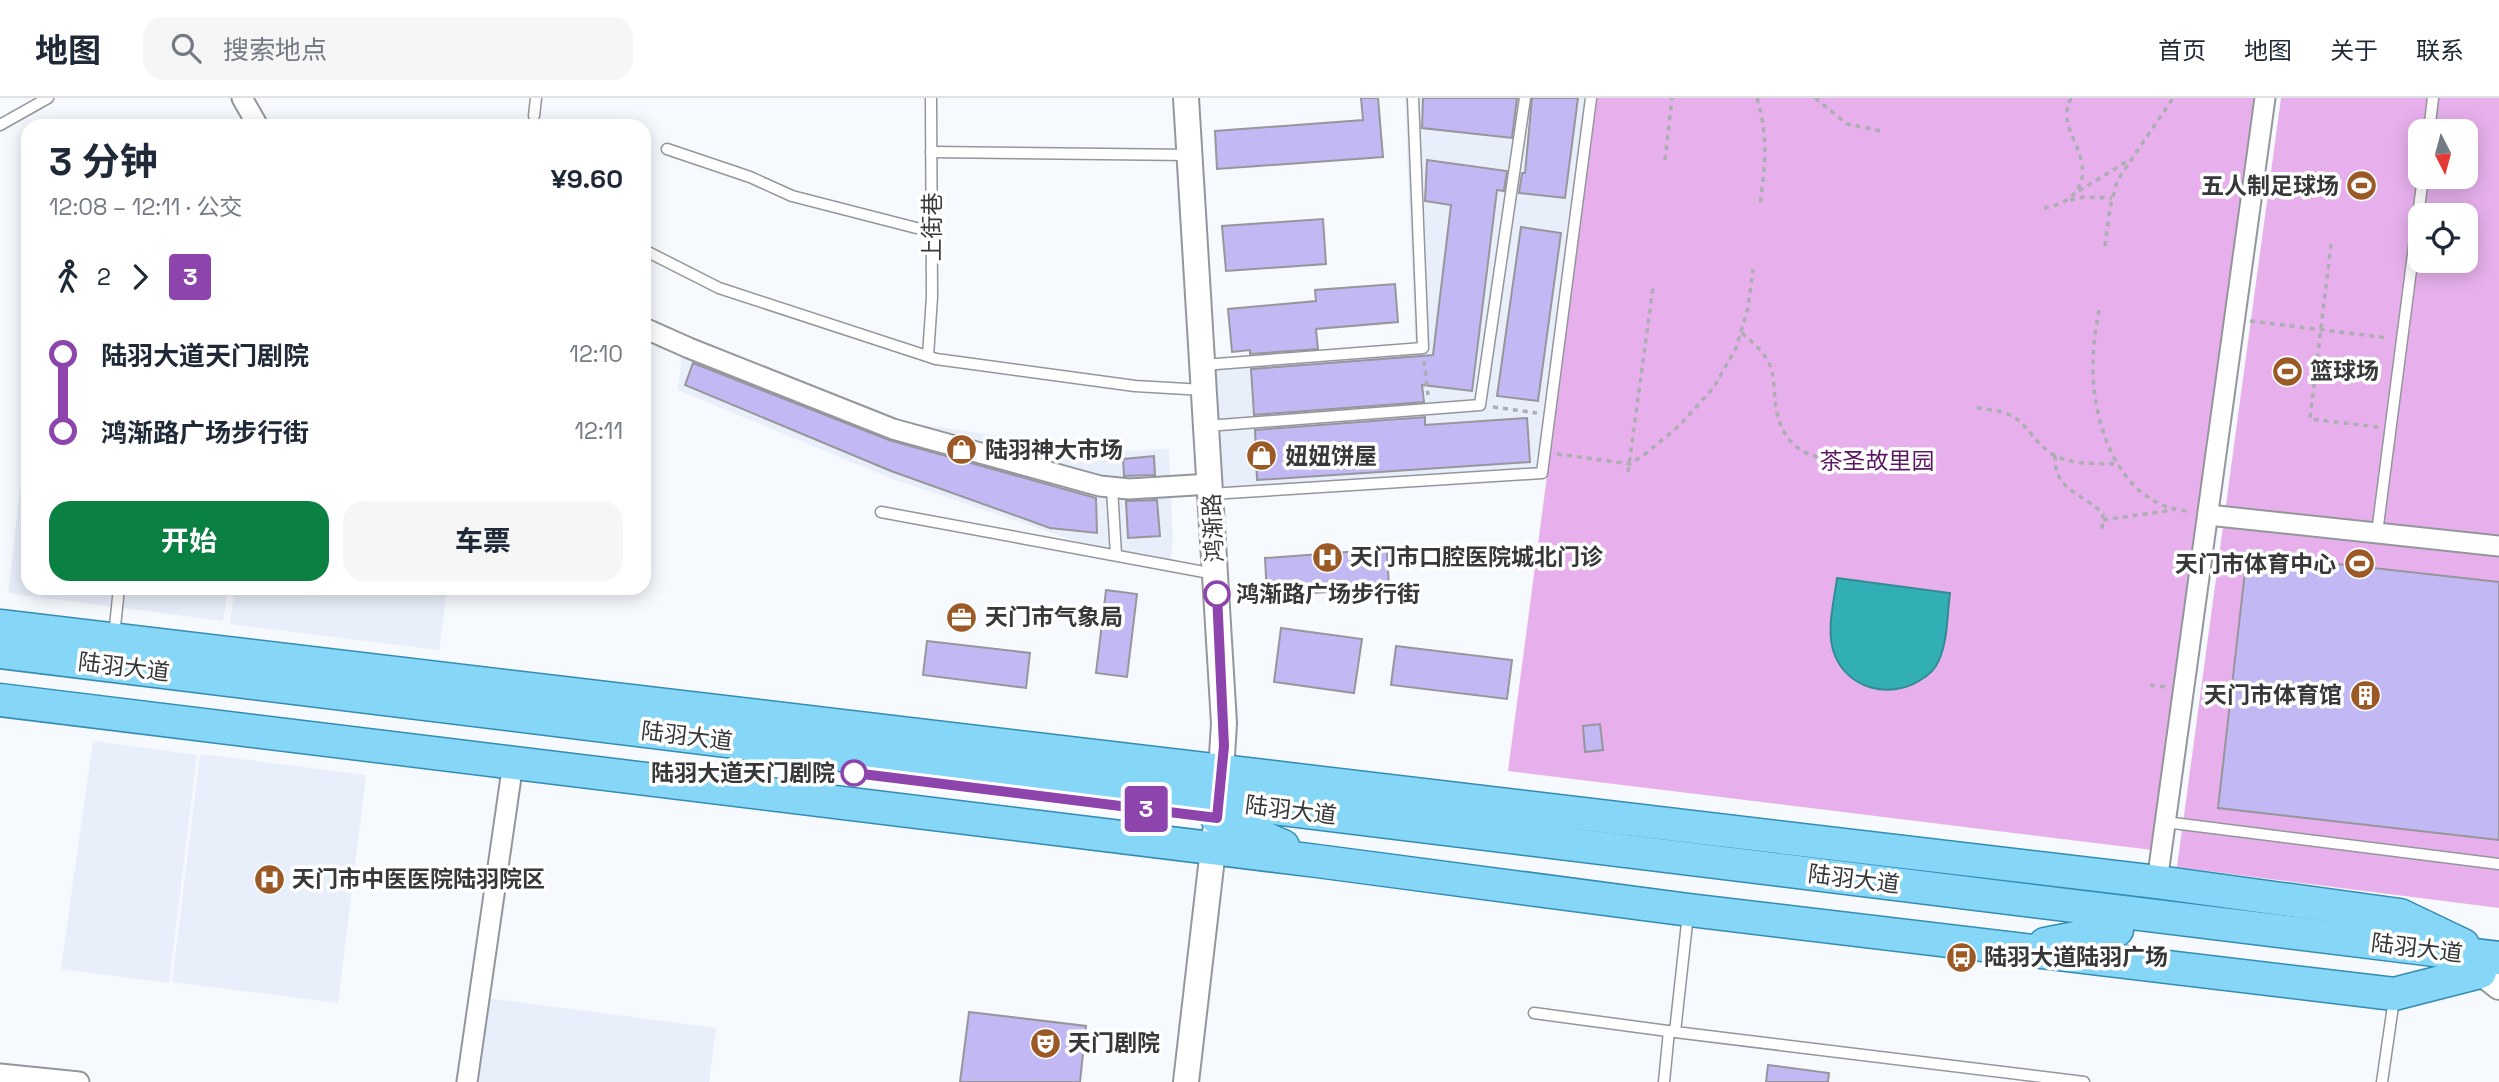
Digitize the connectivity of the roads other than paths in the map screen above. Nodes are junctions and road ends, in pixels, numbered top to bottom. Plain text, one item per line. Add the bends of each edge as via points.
1 (48, 98) edge
2 (242, 98) edge
3 (536, 98) edge
4 (931, 98) edge
5 (1186, 98) edge
6 (1413, 98) edge
7 (1525, 98) edge
8 (1591, 98) edge
9 (2265, 98) edge
10 (2433, 98) edge
11 (534, 116) dead end
12 (254, 119) edge
13 (2430, 119) edge
14 (0, 125) edge
15 (667, 149) dead end
16 (931, 152) junction
17 (1190, 155) junction
18 (2421, 189) edge
19 (932, 232) junction
20 (651, 254) edge
21 (651, 331) edge
22 (928, 356) junction
23 (1203, 365) junction
24 (1205, 390) junction
25 (1207, 426) junction
26 (1112, 488) junction
27 (1211, 489) junction
28 (881, 512) dead end
29 (2208, 515) junction
30 (2377, 533) junction
31 (2499, 546) edge
32 (1116, 555) junction
33 (1216, 574) junction
34 (118, 595) edge
35 (0, 626) edge
36 (0, 652) edge
37 (112, 652) junction
38 (0, 669) edge
39 (0, 700) edge
40 (513, 763) junction
41 (1222, 769) junction
42 (1297, 778) junction
43 (1216, 822) junction
44 (2165, 822) junction
45 (1863, 847) junction
46 (2499, 864) edge
47 (2157, 882) junction
48 (1915, 886) junction
49 (1689, 911) junction
50 (2118, 930) junction
51 (2016, 950) junction
52 (2493, 966) edge
53 (2394, 994) junction
54 (1534, 1013) dead end
55 (1672, 1032) junction
56 (0, 1074) edge
57 (79, 1082) edge
58 (467, 1082) edge
59 (1185, 1082) edge
60 (1664, 1082) edge
61 (2084, 1082) edge
62 (2382, 1082) edge

1 - 14 lane
2 - 12 street
3 - 11 lane
4 - 16 lane, 上街巷
5 - 17 street, 鸿渐路
6 - 23 lane via 1423,348
7 - 25 lane via 1480,405
8 - 27 lane via 1542,473
9 - 29 street
10 - 13 lane
15 - 19 lane via 792,196
16 - 17 lane
16 - 19 lane, 上街巷
17 - 23 street, 鸿渐路
18 - 30 lane
19 - 22 lane, 上街巷
20 - 22 lane via 719,288
21 - 26 street via 893,429
22 - 24 lane via 1135,386
23 - 24 street, 鸿渐路
24 - 25 street, 鸿渐路
25 - 27 street, 鸿渐路
26 - 27 street
26 - 32 lane
27 - 33 street, 鸿渐路
28 - 32 lane
29 - 30 street
29 - 44 street
30 - 31 street
32 - 33 lane
33 - 41 street, 鸿渐路
34 - 37 lane
35 - 37 main road
36 - 37 main road, 陆羽大道
37 - 41 main road
37 - 43 main road, 陆羽大道
38 - 43 main road, 陆羽大道
39 - 40 main road
40 - 43 main road
40 - 58 street
41 - 42 main road
41 - 43 street, 鸿渐路
42 - 43 main road
42 - 45 main road
43 - 48 main road, 陆羽大道
43 - 49 main road via 1317,861
43 - 50 main road, 陆羽大道
43 - 59 street, 鸿渐路
44 - 46 lane
44 - 47 street
45 - 47 main road
45 - 48 main road
47 - 52 main road via 2400,915
48 - 52 main road, 陆羽大道
49 - 51 main road
49 - 55 lane
50 - 51 main road
50 - 52 main road, 陆羽大道
51 - 53 main road
52 - 53 main road
53 - 62 lane
54 - 55 lane
55 - 60 lane
55 - 61 lane
56 - 57 street

